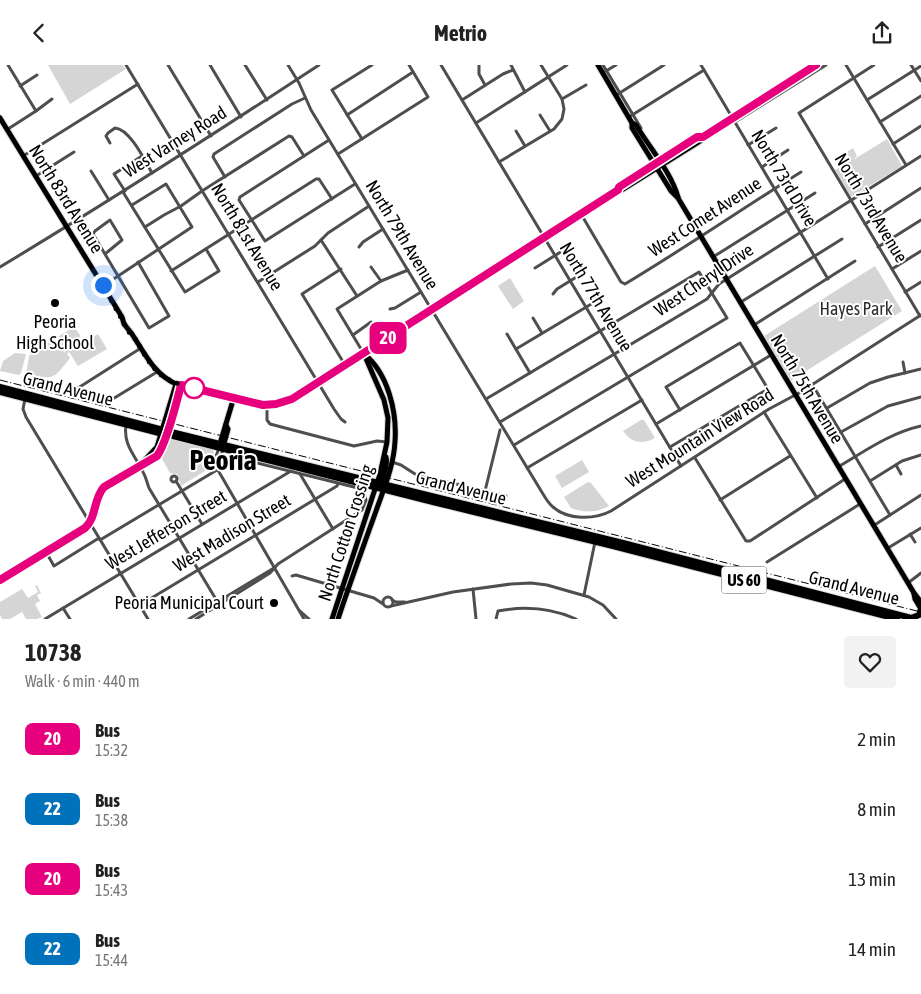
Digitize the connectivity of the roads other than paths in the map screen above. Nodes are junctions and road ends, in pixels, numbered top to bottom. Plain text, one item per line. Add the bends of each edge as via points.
1 (8, 65) edge
2 (126, 65) edge
3 (168, 65) edge
4 (210, 65) edge
5 (245, 65) edge
6 (288, 65) edge
7 (319, 65) edge
8 (372, 65) edge
9 (409, 65) edge
10 (441, 65) edge
11 (479, 65) edge
12 (511, 65) edge
13 (540, 65) edge
14 (567, 65) edge
15 (598, 65) edge
16 (603, 65) edge
17 (616, 65) edge
18 (664, 65) edge
19 (701, 65) edge
20 (826, 65) edge
21 (846, 65) edge
22 (874, 65) edge
23 (911, 65) edge
24 (813, 66) edge
25 (921, 66) edge
26 (513, 70) junction
27 (704, 70) junction
28 (914, 70) junction
29 (605, 72) junction
30 (413, 73) junction
31 (37, 75) dead end
32 (548, 77) junction
33 (854, 78) junction
34 (298, 80) junction
35 (921, 81) edge
36 (138, 84) junction
37 (486, 85) junction
38 (586, 85) dead end
39 (20, 86) junction
40 (525, 92) junction
41 (618, 94) junction
42 (921, 96) edge
43 (305, 98) junction
44 (52, 99) dead end
45 (562, 99) junction
46 (267, 100) junction
47 (462, 100) junction
48 (867, 100) junction
49 (36, 111) junction
50 (347, 115) junction
51 (540, 115) dead end
52 (631, 116) junction
53 (241, 117) junction
54 (0, 118) edge
55 (734, 120) junction
56 (880, 122) junction
57 (476, 123) junction
58 (632, 126) junction
59 (921, 126) edge
60 (776, 128) dead end
61 (7, 130) junction
62 (641, 130) junction
63 (516, 131) dead end
64 (550, 131) junction
65 (211, 136) junction
66 (362, 139) junction
67 (329, 140) junction
68 (110, 143) dead end
69 (893, 144) junction
70 (748, 145) junction
71 (525, 146) junction
72 (788, 150) dead end
73 (74, 152) dead end
74 (338, 154) junction
75 (181, 155) junction
76 (24, 156) junction
77 (142, 156) junction
78 (304, 156) junction
79 (921, 156) edge
80 (499, 162) junction
81 (658, 165) junction
82 (906, 165) junction
83 (761, 167) junction
84 (91, 171) dead end
85 (801, 172) dead end
86 (152, 173) junction
87 (36, 176) junction
88 (225, 177) junction
89 (355, 183) junction
90 (921, 188) edge
91 (774, 189) junction
92 (124, 191) junction
93 (202, 191) junction
94 (815, 193) dead end
95 (332, 199) junction
96 (109, 200) junction
97 (851, 200) junction
98 (132, 205) junction
99 (181, 206) junction
100 (369, 206) junction
101 (788, 210) junction
102 (581, 214) junction
103 (251, 220) junction
104 (921, 220) edge
105 (864, 224) junction
106 (67, 227) junction
107 (145, 227) junction
108 (383, 229) junction
109 (801, 233) junction
110 (229, 234) junction
111 (700, 236) junction
112 (545, 237) junction
113 (842, 239) dead end
114 (321, 240) junction
115 (359, 247) dead end
116 (878, 247) junction
117 (567, 248) dead end
118 (158, 249) junction
119 (206, 249) junction
120 (921, 251) edge
121 (105, 254) junction
122 (555, 255) junction
123 (815, 256) junction
124 (713, 257) junction
125 (855, 261) dead end
126 (138, 262) junction
127 (0, 267) edge
128 (371, 267) dead end
129 (535, 268) dead end
130 (341, 269) junction
131 (892, 269) junction
132 (408, 270) junction
133 (172, 271) junction
134 (583, 273) dead end
135 (118, 277) junction
136 (828, 279) junction
137 (726, 280) junction
138 (381, 281) junction
139 (571, 281) junction
140 (258, 282) junction
141 (921, 282) edge
142 (103, 286) junction
143 (421, 292) junction
144 (905, 292) junction
145 (712, 293) junction
146 (553, 294) dead end
147 (357, 296) junction
148 (598, 300) dead end
149 (740, 303) junction
150 (586, 307) junction
151 (390, 309) dead end
152 (431, 310) junction
153 (920, 316) edge
154 (534, 318) dead end
155 (371, 322) dead end
156 (754, 326) junction
157 (600, 331) junction
158 (542, 333) junction
159 (507, 334) dead end
160 (353, 335) junction
161 (141, 348) junction
162 (516, 349) junction
163 (364, 354) junction
164 (614, 354) junction
165 (771, 355) junction
166 (903, 363) dead end
167 (345, 365) junction
168 (754, 365) junction
169 (921, 369) edge
170 (157, 372) junction
171 (530, 373) junction
172 (905, 373) junction
173 (628, 377) junction
174 (318, 382) junction
175 (178, 384) junction
176 (812, 384) junction
177 (0, 387) edge
178 (0, 392) edge
179 (795, 395) junction
180 (25, 396) junction
181 (234, 397) junction
182 (921, 397) edge
183 (486, 399) junction
184 (642, 400) junction
185 (267, 405) junction
186 (827, 409) junction
187 (680, 410) junction
188 (764, 412) junction
189 (97, 415) junction
190 (394, 418) junction
191 (388, 419) junction
192 (345, 422) dead end
193 (500, 422) junction
194 (656, 424) junction
195 (126, 425) junction
196 (921, 426) edge
197 (500, 430) dead end
198 (165, 432) junction
199 (841, 432) junction
200 (388, 442) junction
201 (514, 445) junction
202 (221, 446) junction
203 (670, 447) junction
204 (921, 455) edge
205 (790, 456) junction
206 (855, 457) junction
207 (695, 458) junction
208 (392, 462) junction
209 (140, 464) junction
210 (896, 465) junction
211 (681, 466) junction
212 (838, 467) junction
213 (528, 468) junction
214 (218, 469) junction
215 (296, 469) junction
216 (901, 474) dead end
217 (845, 479) junction
218 (176, 481) dead end
219 (870, 481) junction
220 (338, 484) junction
221 (380, 485) junction
222 (182, 491) junction
223 (485, 491) junction
224 (543, 495) joint
225 (921, 495) edge
226 (506, 496) dead end
227 (817, 498) junction
228 (315, 499) junction
229 (720, 500) junction
230 (237, 503) junction
231 (860, 504) junction
232 (159, 505) junction
233 (890, 515) junction
234 (90, 523) junction
235 (202, 524) junction
236 (873, 526) junction
237 (921, 527) edge
238 (333, 529) junction
239 (910, 534) junction
240 (256, 535) junction
241 (179, 537) junction
242 (100, 539) junction
243 (596, 541) junction
244 (915, 542) dead end
245 (887, 549) junction
246 (46, 553) junction
247 (767, 562) dead end
248 (274, 567) junction
249 (198, 570) junction
250 (121, 573) junction
251 (921, 573) edge
252 (292, 576) dead end
253 (742, 577) junction
254 (0, 580) edge
255 (908, 583) junction
256 (241, 589) junction
257 (346, 589) junction
258 (473, 589) junction
259 (914, 593) junction
260 (584, 595) junction
261 (374, 598) junction
262 (385, 598) junction
263 (392, 599) junction
264 (217, 601) junction
265 (406, 602) junction
266 (921, 602) edge
267 (383, 604) junction
268 (140, 605) junction
269 (391, 607) junction
270 (63, 608) junction
271 (921, 609) edge
272 (300, 611) junction
273 (197, 617) edge
274 (573, 618) edge
275 (913, 618) edge
276 (45, 619) edge
277 (70, 619) edge
278 (148, 619) edge
279 (189, 619) edge
280 (304, 619) edge
281 (309, 619) edge
282 (332, 619) edge
283 (338, 619) edge
284 (476, 619) edge
285 (496, 619) edge
286 (616, 619) edge
287 (897, 619) edge

1 - 39 street
2 - 36 street, North 81st Avenue
3 - 65 street
4 - 53 street
5 - 46 street
6 - 34 street, North 79th Avenue
7 - 34 street, West Varney Road
8 - 50 street via 332,90
9 - 30 street
10 - 47 street, North 77th Avenue
11 - 37 street via 479,74
12 - 26 street
13 - 32 street
14 - 32 street
15 - 29 main road, North 75th Avenue
16 - 29 street, North 75th Avenue
17 - 29 street
18 - 41 street
19 - 27 street, North 73rd Drive
20 - 55 street
21 - 33 street
22 - 33 street
23 - 28 street
24 - 55 main road
25 - 28 street
26 - 37 street
26 - 40 street
27 - 52 street
27 - 55 street, North 73rd Drive
28 - 35 street
28 - 48 street
29 - 41 main road, North 75th Avenue
30 - 50 street
30 - 66 street via 428,97
31 - 39 street
32 - 40 street
32 - 45 street
33 - 48 street
33 - 97 street, North 73rd Avenue via 799,113
34 - 43 street, North 79th Avenue
34 - 46 street, West Varney Road
36 - 75 street, North 81st Avenue
36 - 76 street
37 - 47 street
38 - 45 street
39 - 49 street
40 - 57 street
41 - 52 main road, North 75th Avenue
42 - 56 street
43 - 67 street, North 79th Avenue
43 - 88 street via 213,155
44 - 49 street
45 - 64 street via 562,119
46 - 53 street, West Varney Road
47 - 57 street, North 77th Avenue
48 - 56 street
49 - 61 street
50 - 66 street
51 - 64 street
52 - 58 main road, North 75th Avenue
52 - 62 street, North 75th Avenue
53 - 65 street, West Varney Road
54 - 61 main road, North 83rd Avenue
55 - 70 street, North 73rd Drive
55 - 81 main road via 703,137 697,137 692,144
56 - 69 street
57 - 80 street, North 77th Avenue
58 - 62 main road, North 75th Avenue via 636,125
58 - 81 main road, North 75th Avenue
59 - 69 street
60 - 70 street
61 - 76 main road, North 83rd Avenue
62 - 81 main road, North 75th Avenue
63 - 71 street
64 - 71 street
65 - 75 street, West Varney Road
66 - 74 street
67 - 74 street, North 79th Avenue
67 - 78 street
68 - 77 street via 109,131 118,128 133,141
69 - 82 street
70 - 83 street, North 73rd Drive
71 - 80 street
72 - 83 street
73 - 87 street
74 - 89 street, North 79th Avenue
75 - 86 street, West Varney Road
75 - 93 street, North 81st Avenue
76 - 87 main road, North 83rd Avenue
77 - 86 street
77 - 92 street via 114,174
78 - 88 street via 291,135
78 - 103 street via 239,198
79 - 82 street, West Cheryl Drive
80 - 112 street, North 77th Avenue
81 - 102 main road
81 - 111 main road, North 75th Avenue
82 - 97 street, West Cheryl Drive
83 - 91 street, North 73rd Drive
84 - 96 street
85 - 91 street, West Comet Avenue
86 - 92 street, West Varney Road
87 - 106 main road, North 83rd Avenue
88 - 93 street
89 - 95 street
89 - 100 street, North 79th Avenue
90 - 105 street
91 - 101 street, North 73rd Drive
91 - 111 street, West Comet Avenue
92 - 96 street, West Varney Road
92 - 98 street
93 - 99 street
93 - 110 street, North 81st Avenue
94 - 101 street
95 - 103 street via 318,178
95 - 103 street via 264,241
96 - 106 street, West Varney Road
97 - 105 street, North 73rd Avenue
97 - 109 street, West Cheryl Drive
98 - 99 street via 166,184
98 - 107 street
99 - 107 street
99 - 118 street via 192,227
100 - 108 street, North 79th Avenue
100 - 114 street
101 - 109 street, North 73rd Drive
101 - 124 street
102 - 111 street, West Comet Avenue via 623,284
102 - 112 main road
103 - 110 street
104 - 116 street
105 - 116 street, North 73rd Avenue
106 - 127 street, West Varney Road
106 - 142 main road, North 83rd Avenue
107 - 118 street
108 - 115 street
108 - 132 street, North 79th Avenue
109 - 123 street, North 73rd Drive
109 - 137 street, West Cheryl Drive
110 - 119 street
110 - 140 street, North 81st Avenue
111 - 124 main road, North 75th Avenue
112 - 122 street, North 77th Avenue
112 - 152 main road
113 - 123 street
114 - 130 street
114 - 140 street
116 - 131 street, North 73rd Avenue
117 - 122 street
118 - 126 street
118 - 133 street
119 - 133 street
119 - 133 street via 219,271 185,292
120 - 131 street
121 - 121 street via 93,233 110,220 122,240
121 - 135 street
122 - 129 street
122 - 139 street, North 77th Avenue
123 - 136 street, North 73rd Drive
123 - 149 street
124 - 137 main road, North 75th Avenue
125 - 136 street
126 - 135 street
126 - 135 street via 169,316 149,328
128 - 138 street
130 - 147 street
130 - 167 street via 302,294
131 - 144 street, North 73rd Avenue
132 - 138 street
132 - 143 street, North 79th Avenue
134 - 139 street
135 - 142 street
136 - 156 street
137 - 145 street, West Cheryl Drive
137 - 149 main road, North 75th Avenue
138 - 147 street
139 - 146 street
139 - 150 street, North 77th Avenue
140 - 174 street, North 81st Avenue
141 - 144 street
142 - 161 main road, North 83rd Avenue
143 - 151 street
143 - 152 street, North 79th Avenue
144 - 153 street, North 73rd Avenue
145 - 157 street via 699,272
145 - 164 street, West Cheryl Drive
145 - 173 street via 727,318
147 - 160 street via 337,309
148 - 150 street
149 - 156 main road, North 75th Avenue
150 - 157 street, North 77th Avenue
150 - 158 street
152 - 163 main road
152 - 183 street, North 79th Avenue
153 - 176 street, West Mountain View Road
154 - 158 street
155 - 160 street
156 - 165 main road, North 75th Avenue
157 - 164 street, North 77th Avenue
157 - 171 street
158 - 162 street
159 - 162 street
160 - 163 street
161 - 170 main road, North 83rd Avenue
161 - 170 street via 77,390 81,395 111,400
162 - 171 street
163 - 167 main road
163 - 190 main road, North Cotton Crossing via 386,385
163 - 191 main road, North Cotton Crossing via 383,395
164 - 173 street, North 77th Avenue
164 - 193 street, West Cheryl Drive
165 - 168 street
165 - 179 main road, North 75th Avenue
166 - 172 street
167 - 174 main road
168 - 187 street
168 - 187 street via 740,343 666,387
168 - 203 street via 768,389
169 - 172 street
170 - 175 main road, North 83rd Avenue
171 - 183 street
172 - 186 street via 870,383
173 - 184 street, North 77th Avenue
173 - 201 street
174 - 185 main road via 289,400
174 - 192 street, North 81st Avenue
175 - 181 main road, North 83rd Avenue
175 - 198 main road
176 - 179 street, West Mountain View Road
176 - 186 street
177 - 180 highway, Grand Avenue / US 60
178 - 180 highway, Grand Avenue / US 60
179 - 188 street, West Mountain View Road
179 - 212 main road, North 75th Avenue
180 - 189 highway, Grand Avenue / US 60
180 - 234 street via 23,407 26,417
181 - 185 main road, North 83rd Avenue
181 - 202 main road
182 - 199 street via 888,406
183 - 193 street, North 79th Avenue
184 - 194 street, North 77th Avenue
184 - 213 street
185 - 200 street via 266,420 270,424 354,446
186 - 199 street
187 - 194 street
188 - 205 street
188 - 207 street, West Mountain View Road
189 - 195 highway, Grand Avenue / US 60
189 - 198 highway, Grand Avenue / US 60
190 - 191 main road
190 - 208 main road, North Cotton Crossing
191 - 200 main road, North Cotton Crossing
193 - 201 street, North 79th Avenue
194 - 203 street, North 77th Avenue
195 - 198 highway, Grand Avenue / US 60
195 - 209 street via 126,443
196 - 206 street via 904,430
197 - 223 street
198 - 202 highway, Grand Avenue / US 60
198 - 209 main road via 156,451
199 - 206 street
200 - 221 main road, North Cotton Crossing
201 - 213 street, North 79th Avenue
202 - 214 street via 214,462
202 - 215 highway, Grand Avenue / US 60
203 - 211 street, North 77th Avenue
204 - 210 street
205 - 227 street
205 - 229 street
206 - 212 street
206 - 219 street
207 - 211 street, West Mountain View Road
207 - 229 street
208 - 221 main road, North Cotton Crossing
208 - 223 street via 416,474
209 - 232 street
209 - 234 main road via 102,489
210 - 216 street
210 - 219 street
211 - 224 street, West Mountain View Road via 597,517 558,511
212 - 217 main road, North 75th Avenue
213 - 224 street, North 79th Avenue
214 - 215 street via 237,458
214 - 222 street
214 - 230 street
215 - 220 street
215 - 221 highway, Grand Avenue / US 60
215 - 228 street
215 - 230 street, West Jefferson Street
217 - 227 street
217 - 231 main road, North 75th Avenue
218 - 222 street
219 - 233 street
220 - 228 street, West Madison Street
220 - 238 street via 363,491 366,498 362,510
221 - 243 highway, Grand Avenue / US 60
221 - 253 highway, Grand Avenue / US 60
221 - 257 main road, North Cotton Crossing
222 - 232 street
222 - 235 street
223 - 226 street
225 - 233 street
227 - 229 street via 746,541
228 - 238 street
228 - 240 street, West Madison Street
230 - 235 street, West Jefferson Street
230 - 240 street
231 - 236 main road, North 75th Avenue
231 - 247 street
232 - 241 street
232 - 242 street
233 - 236 street
234 - 242 street
234 - 246 main road
235 - 241 street, West Jefferson Street
236 - 245 main road, North 75th Avenue
237 - 239 street
238 - 248 street
239 - 244 street
239 - 245 street
240 - 248 street
240 - 249 street, West Madison Street
241 - 249 street
241 - 250 street, West Jefferson Street
242 - 246 street via 54,566
242 - 250 street
243 - 253 highway, Grand Avenue / US 60
243 - 260 street
245 - 255 main road, North 75th Avenue
246 - 254 main road
248 - 256 street
248 - 272 street
249 - 264 street
249 - 268 street, West Madison Street
250 - 268 street
250 - 270 street, West Jefferson Street
251 - 255 street
252 - 257 street
253 - 275 highway, Grand Avenue / US 60
253 - 287 highway, Grand Avenue / US 60
255 - 259 main road, North 75th Avenue
256 - 264 street
256 - 273 street
257 - 261 street
257 - 282 main road, North Cotton Crossing
257 - 283 main road, North Cotton Crossing
258 - 260 street via 531,583
258 - 265 street
258 - 284 street
259 - 266 main road, North 75th Avenue
259 - 271 main road, North 75th Avenue
260 - 286 street via 603,605
261 - 262 street
261 - 267 street
262 - 263 street
262 - 267 street
263 - 265 street
263 - 269 street
264 - 273 street
265 - 269 street
267 - 269 street
268 - 278 street
270 - 276 street, West Jefferson Street
270 - 277 street
271 - 275 highway
272 - 280 street
272 - 281 street
273 - 279 street
274 - 285 street via 537,608 521,608 498,611

